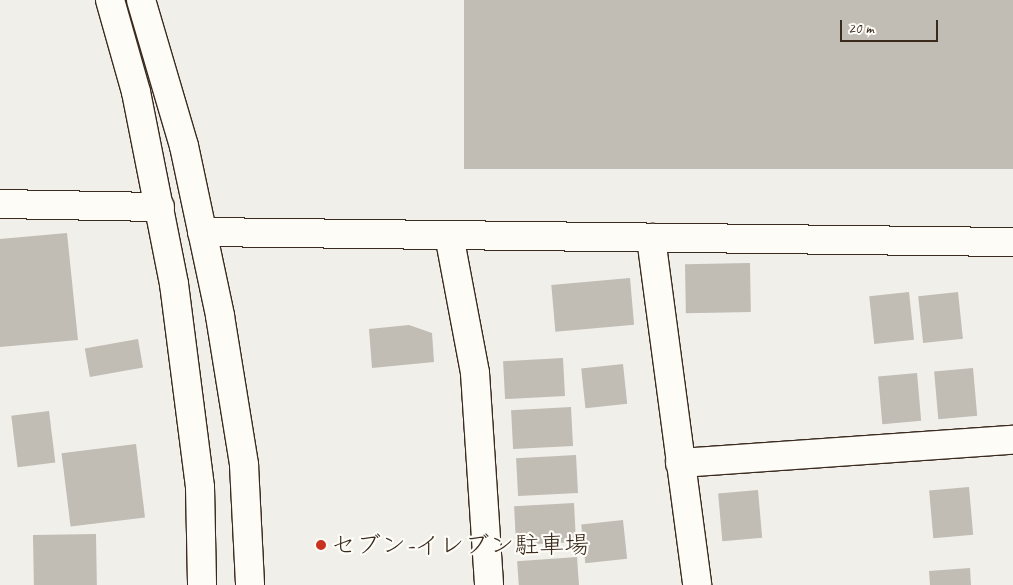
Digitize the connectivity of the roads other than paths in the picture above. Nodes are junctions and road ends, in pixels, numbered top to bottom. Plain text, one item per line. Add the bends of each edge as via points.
1 (110, 0) edge
2 (141, 0) edge
3 (0, 204) edge
4 (160, 206) junction
5 (202, 232) junction
6 (448, 235) junction
7 (651, 238) junction
8 (1013, 242) edge
9 (1013, 440) edge
10 (680, 463) junction
11 (202, 585) edge
12 (250, 585) edge
13 (489, 585) edge
14 (697, 585) edge

1 - 4 street
2 - 5 street via 184,146
3 - 4 street
4 - 11 street via 200,487
5 - 6 street
5 - 12 street via 244,466
6 - 7 street
6 - 13 street via 475,373
7 - 8 street
7 - 10 street
9 - 10 street
10 - 14 street

